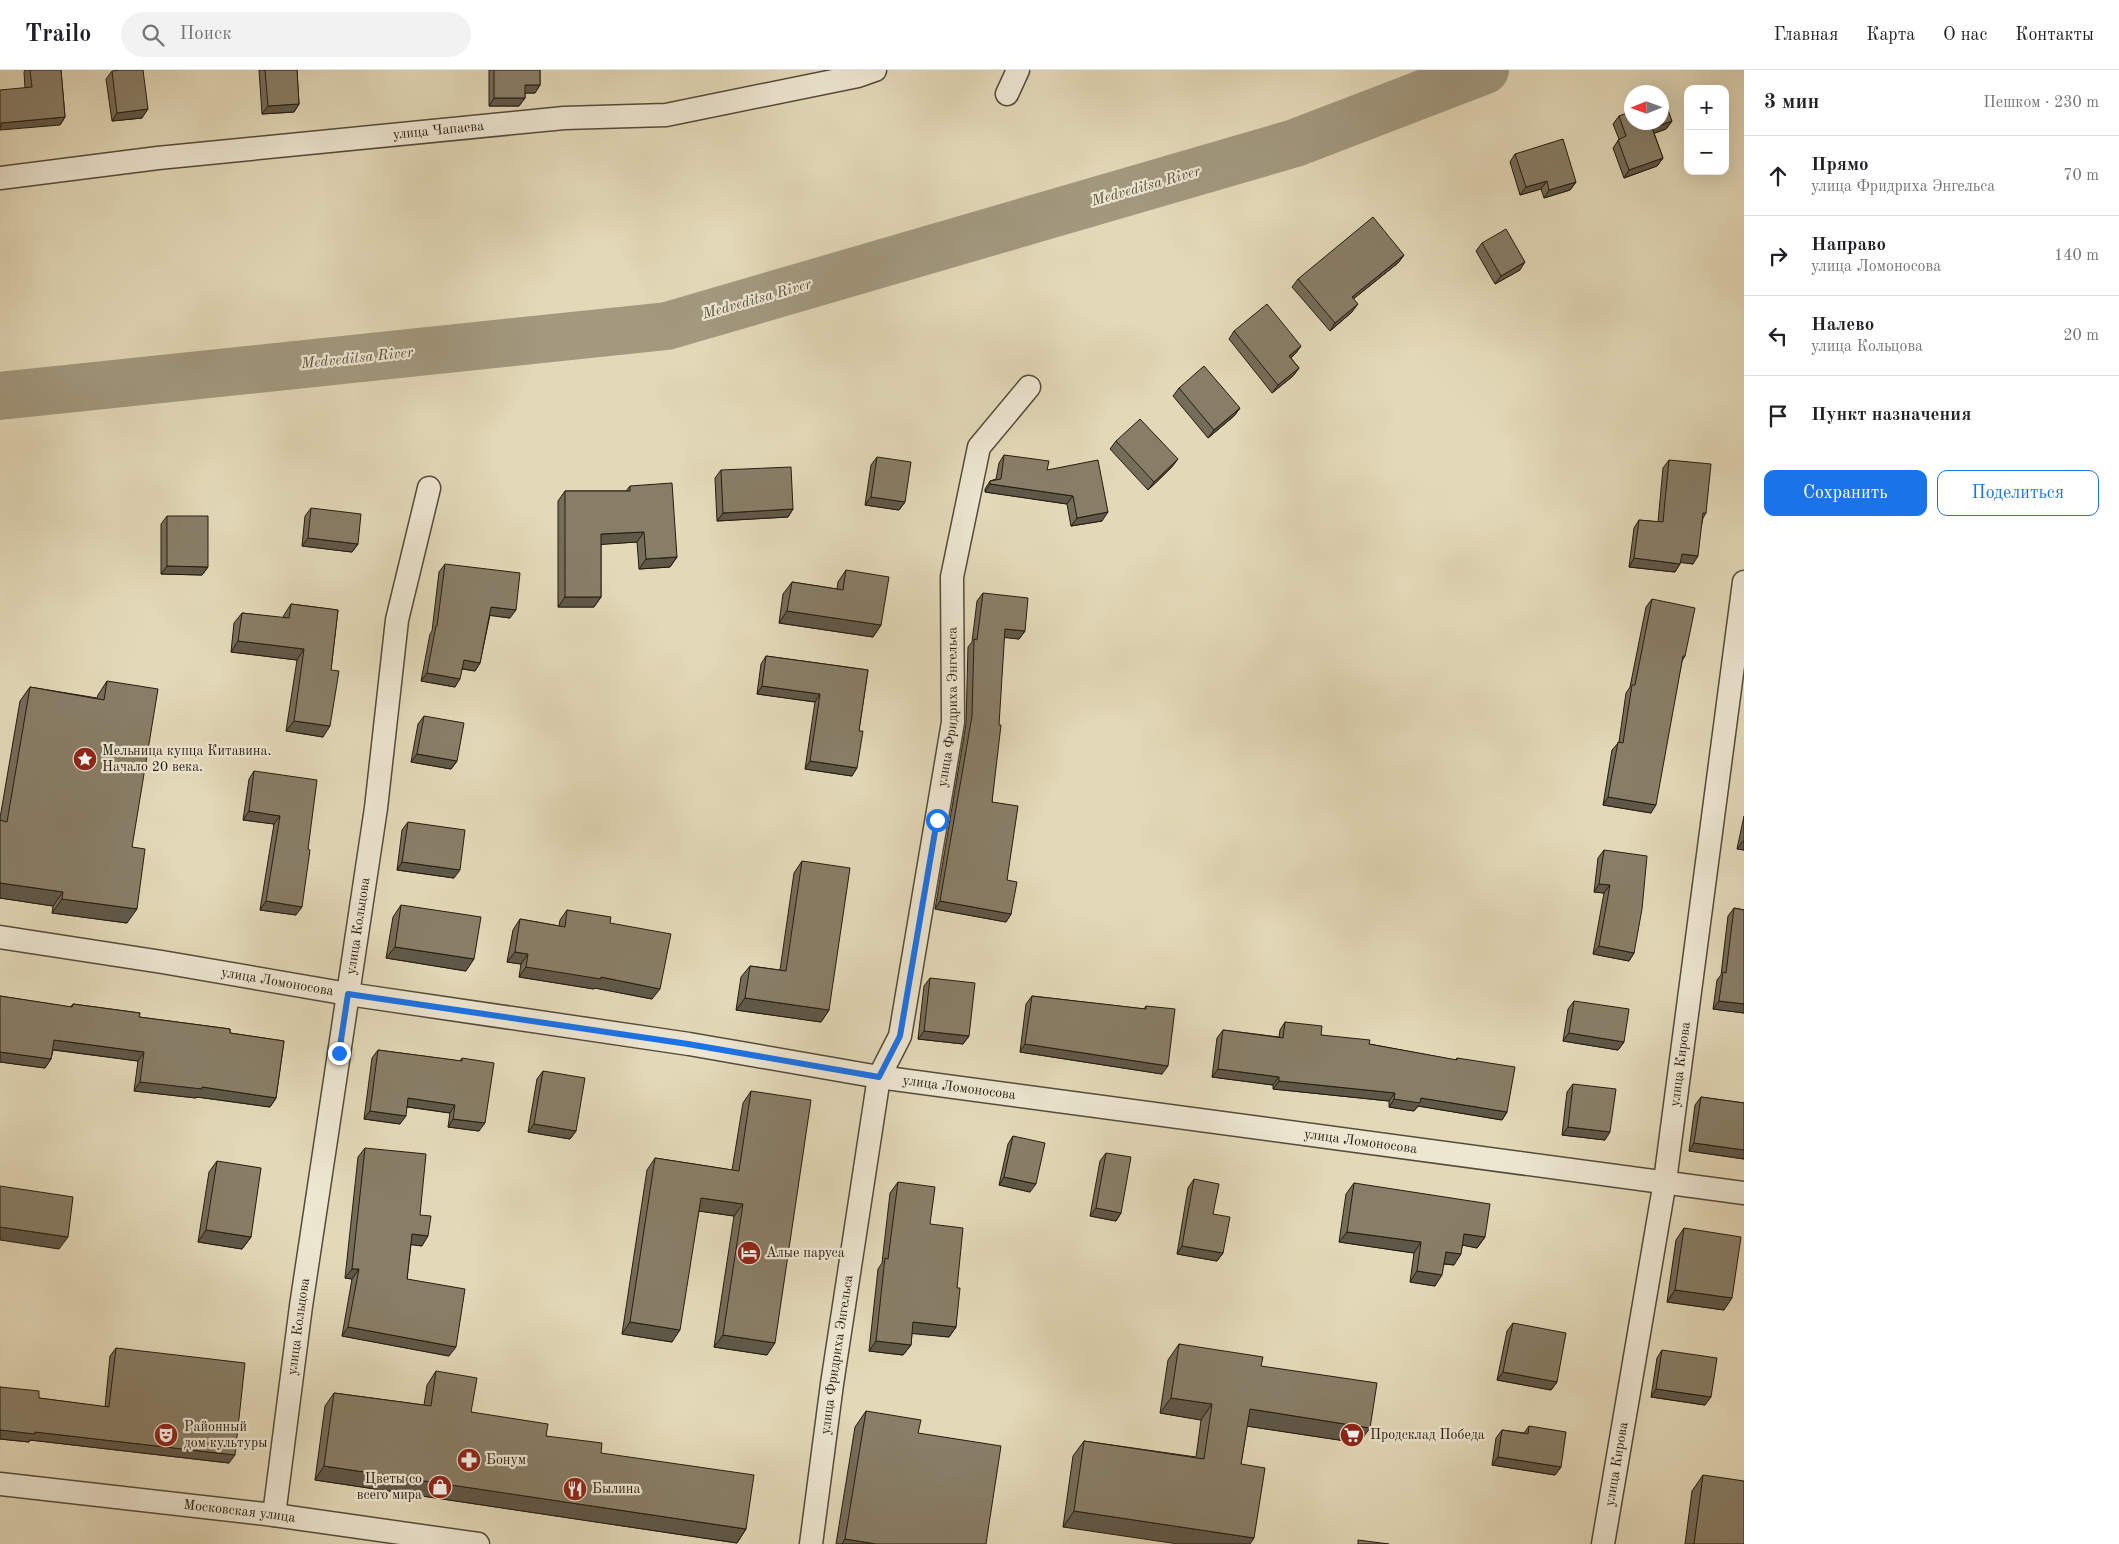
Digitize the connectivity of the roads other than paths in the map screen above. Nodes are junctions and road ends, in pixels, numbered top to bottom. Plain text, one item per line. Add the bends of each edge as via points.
1 (875, 70) edge
2 (1018, 70) edge
3 (1007, 94) dead end
4 (0, 178) edge
5 (1029, 387) dead end
6 (429, 488) dead end
7 (1744, 582) edge
8 (0, 937) edge
9 (348, 994) junction
10 (879, 1077) junction
11 (1665, 1181) junction
12 (1744, 1192) edge
13 (0, 1484) edge
14 (274, 1515) junction
15 (478, 1544) edge
16 (811, 1544) edge
17 (1603, 1544) edge

1 - 4 street, улица Чапаева via 666,115 564,118 158,158
2 - 3 street
5 - 10 street, улица Фридриха Энгельса via 979,447 952,577 953,722 900,1036
6 - 9 street, улица Кольцова via 397,620 376,808
7 - 11 street, улица Кирова
8 - 9 street, улица Ломоносова
9 - 10 street, улица Ломоносова via 688,1044
9 - 14 street, улица Кольцова via 300,1306
10 - 11 street, улица Ломоносова
10 - 16 street, улица Фридриха Энгельса
11 - 12 street, улица Ломоносова
11 - 17 street, улица Кирова
13 - 14 street, Московская улица
14 - 15 street, Московская улица

